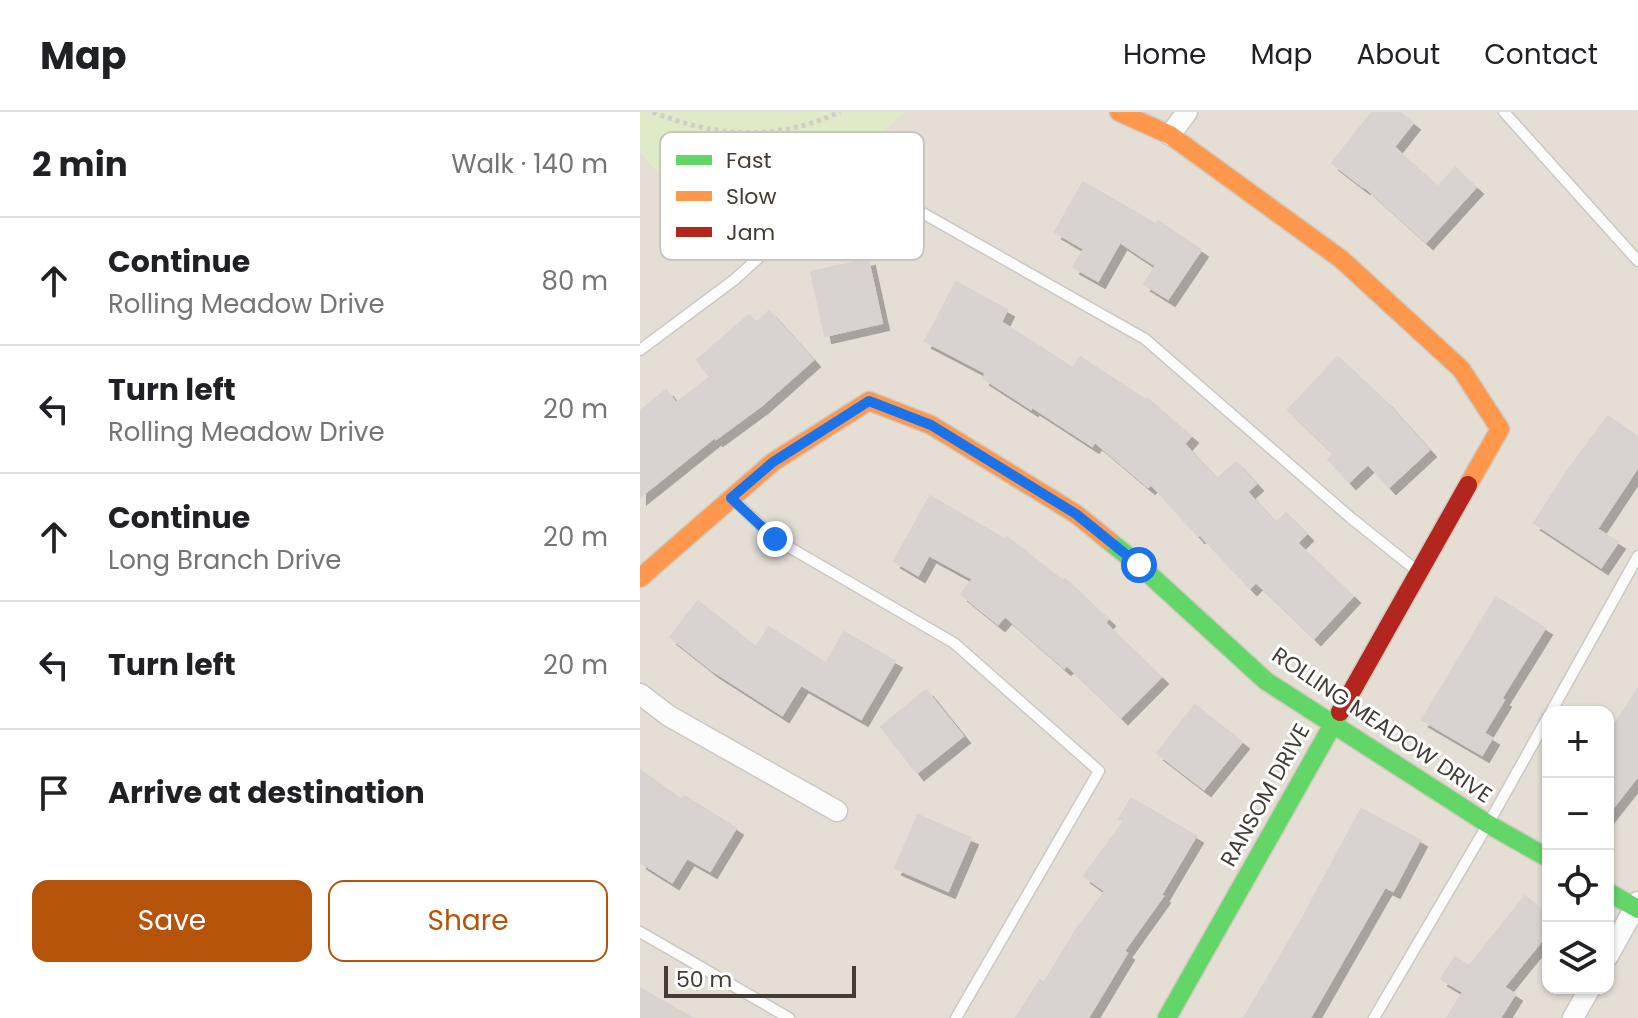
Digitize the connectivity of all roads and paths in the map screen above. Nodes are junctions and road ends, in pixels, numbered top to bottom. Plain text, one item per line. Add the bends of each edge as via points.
1 (653, 112) edge
2 (840, 112) edge
3 (1119, 112) edge
4 (1187, 112) edge
5 (1504, 112) edge
6 (724, 132) edge
7 (770, 132) edge
8 (1170, 135) junction
9 (924, 214) edge
10 (756, 260) edge
11 (1638, 261) edge
12 (640, 350) edge
13 (731, 498) junction
14 (1638, 556) edge
15 (1418, 572) junction
16 (640, 578) edge
17 (640, 694) edge
18 (1554, 706) edge
19 (1332, 724) junction
20 (1542, 727) edge
21 (837, 811) dead end
22 (1488, 824) junction
23 (1542, 855) edge
24 (1614, 895) edge
25 (1637, 906) edge
26 (640, 932) edge
27 (1614, 946) edge
28 (1587, 994) edge
29 (789, 1018) edge
30 (956, 1018) edge
31 (1167, 1018) edge
32 (1374, 1018) edge
33 (1573, 1018) edge

1 - 6 path
2 - 7 path via 803,127
3 - 8 street
4 - 8 street
5 - 11 lane
8 - 15 street, RANSOM DRIVE via 1341,259 1461,369 1500,429
9 - 15 lane via 1145,339
10 - 12 lane
13 - 16 street
13 - 19 street, ROLLING MEADOW DRIVE via 773,462 869,401 931,425 1076,514 1266,681
13 - 30 lane via 775,539 954,643 1099,771
14 - 18 lane
15 - 19 street, RANSOM DRIVE
17 - 21 street via 669,716
19 - 22 street, ROLLING MEADOW DRIVE
19 - 31 street, RANSOM DRIVE
20 - 22 lane
22 - 23 street, ROLLING MEADOW DRIVE
22 - 32 lane
24 - 25 street
25 - 27 street
26 - 29 lane
28 - 33 street

